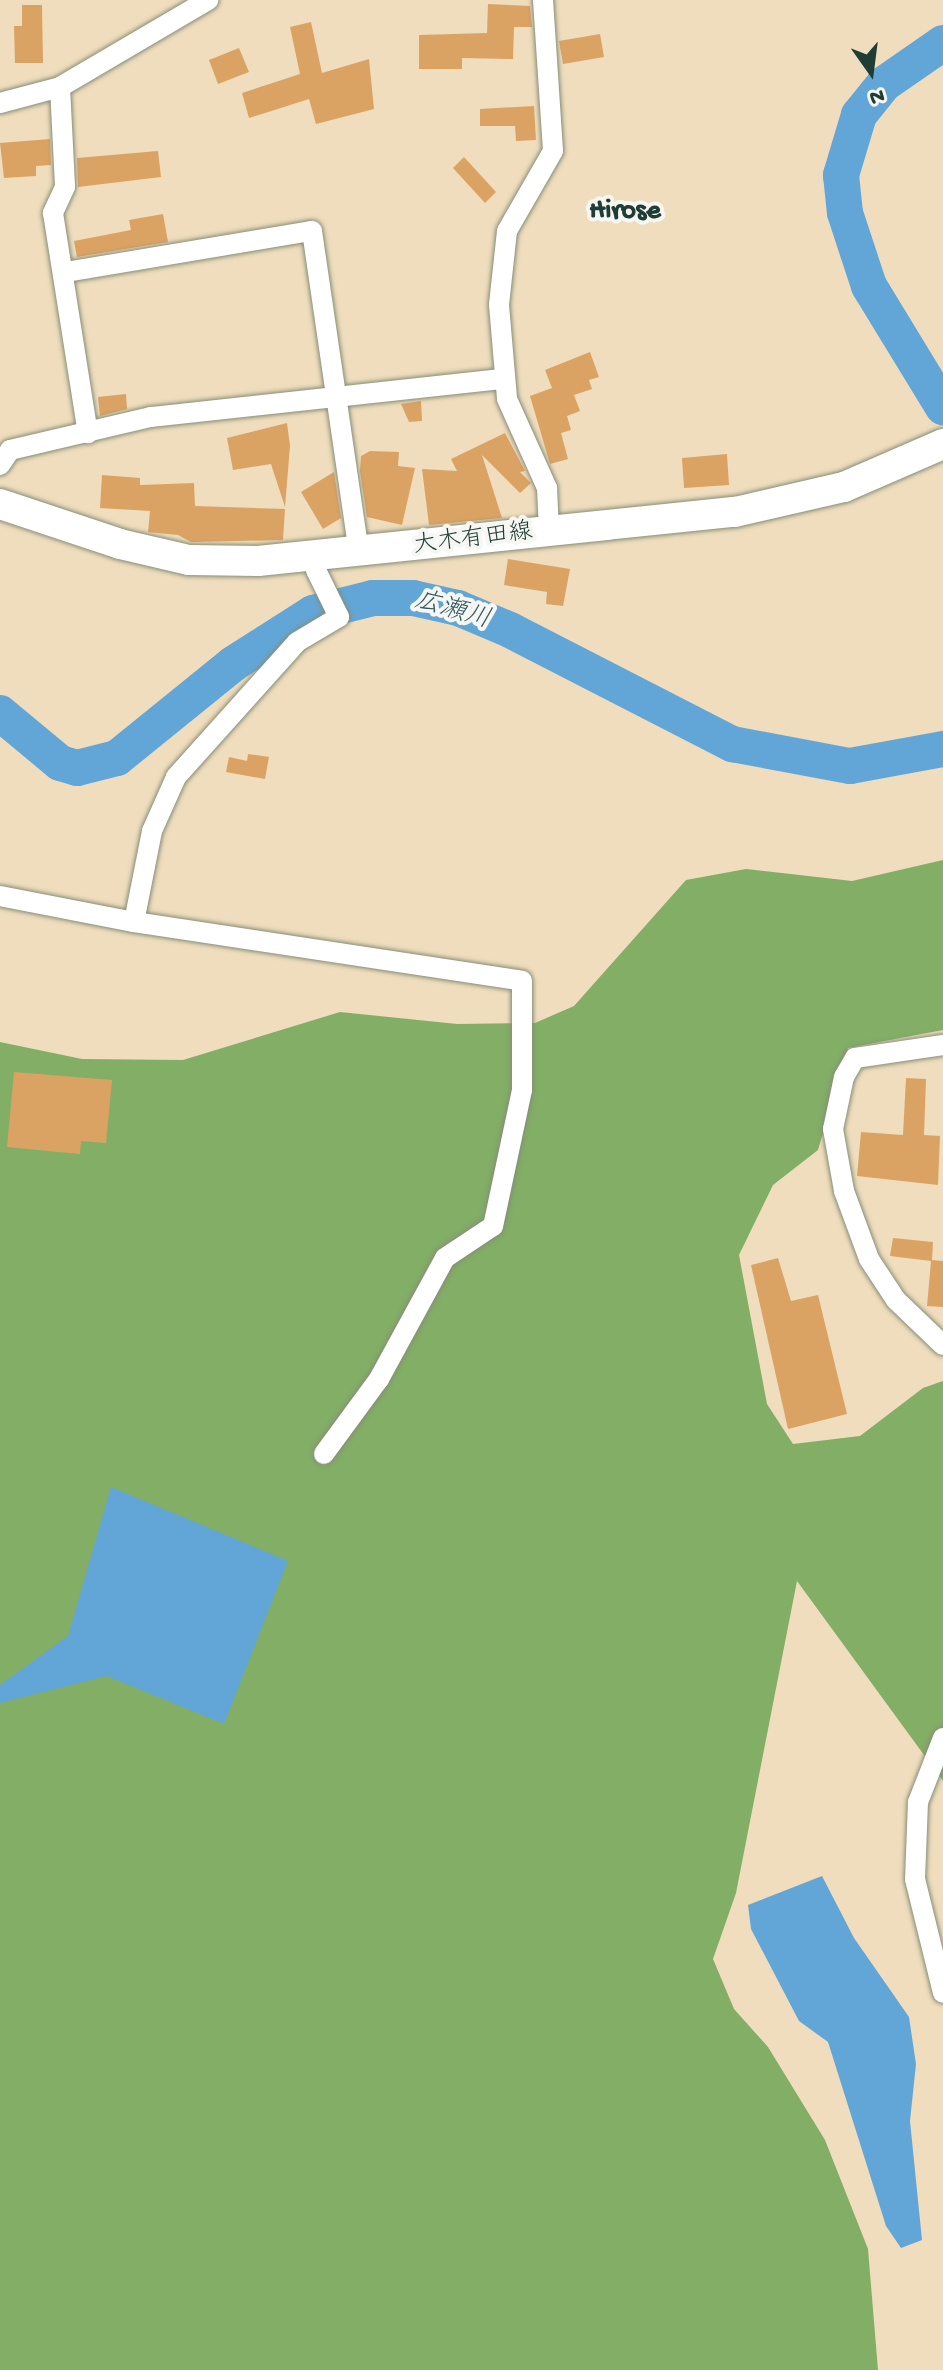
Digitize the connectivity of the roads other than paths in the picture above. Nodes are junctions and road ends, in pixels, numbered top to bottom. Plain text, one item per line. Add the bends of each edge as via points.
1 (208, 0) edge
2 (543, 0) edge
3 (60, 87) junction
4 (0, 103) edge
5 (66, 272) junction
6 (503, 379) junction
7 (336, 394) junction
8 (88, 433) junction
9 (943, 444) edge
10 (0, 465) edge
11 (0, 504) edge
12 (549, 530) junction
13 (359, 552) junction
14 (319, 563) junction
15 (0, 896) edge
16 (134, 922) junction
17 (943, 1045) edge
18 (913, 1318) junction
19 (943, 1331) edge
20 (943, 1345) edge
21 (324, 1454) dead end
22 (943, 1738) edge
23 (943, 1993) edge

1 - 3 street
2 - 6 street via 553,151 507,231 499,305
3 - 4 street
3 - 5 street via 65,187 53,213
5 - 7 street via 312,231
5 - 8 street
6 - 7 street
6 - 12 street via 547,488
7 - 8 street via 151,417
7 - 13 street
8 - 10 street via 10,450
9 - 12 main road, 大木有田線 via 844,487 735,512
11 - 14 main road, 大木有田線 via 120,544 189,560
12 - 13 main road, 大木有田線
13 - 14 main road, 大木有田線
14 - 16 street via 339,617 297,642 176,777 152,831
15 - 16 street
16 - 21 street via 522,981 522,1090 493,1226 445,1258 379,1379
17 - 18 street via 855,1058 844,1077 833,1129 844,1191 869,1259
18 - 19 street
18 - 20 street
22 - 23 street via 918,1802 915,1879

